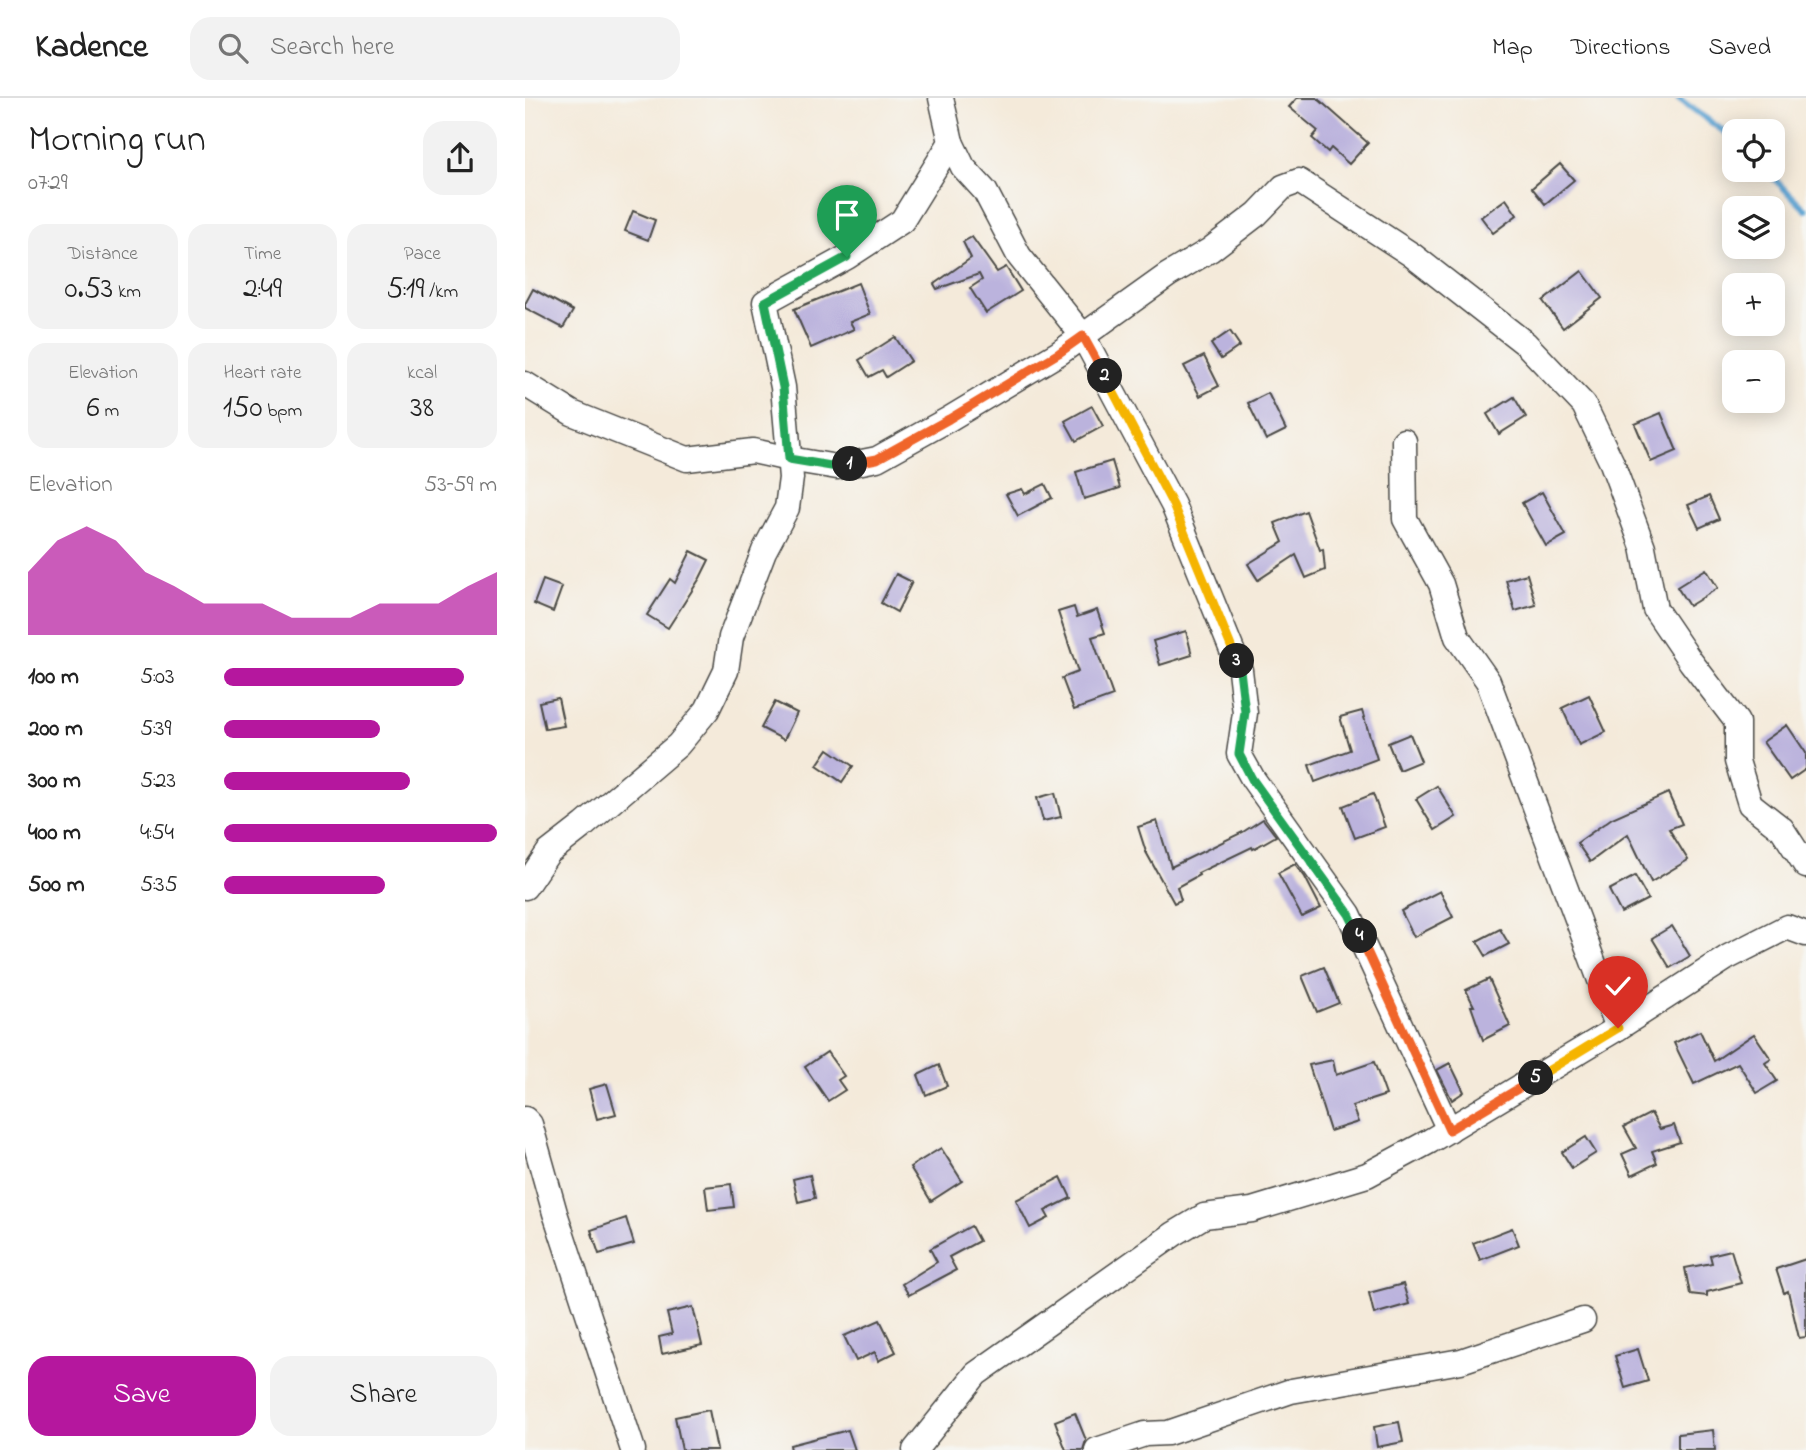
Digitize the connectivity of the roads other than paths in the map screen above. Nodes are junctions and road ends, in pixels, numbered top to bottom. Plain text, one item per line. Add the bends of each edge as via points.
1 (941, 98) edge
2 (951, 142) junction
3 (1083, 336) junction
4 (525, 384) edge
5 (1403, 441) dead end
6 (789, 459) junction
7 (1806, 866) edge
8 (525, 887) edge
9 (1806, 934) edge
10 (1618, 1028) junction
11 (525, 1119) edge
12 (1449, 1130) junction
13 (1583, 1320) dead end
14 (633, 1450) edge
15 (915, 1450) edge
16 (1097, 1450) edge

1 - 2 street
2 - 3 street via 963,167 985,191 1019,256
2 - 6 street via 902,220 847,257 765,302 783,387
3 - 6 street via 877,459 837,467
3 - 7 street via 1210,250 1283,187 1299,181 1412,255 1526,344 1584,405 1612,463 1643,547 1654,609 1737,722 1737,761 1749,804 1782,829
3 - 12 street via 1173,505 1240,670 1245,712 1239,754 1349,914
4 - 6 street via 572,413 687,458 753,451
5 - 10 street via 1405,519 1441,584 1457,637 1488,681
6 - 8 street via 787,508 764,551 731,637 726,671 707,710 678,745 548,853
9 - 10 street via 1787,927 1728,957
10 - 12 street
11 - 14 street
12 - 15 street via 1367,1175 1252,1210 1204,1216 976,1374
13 - 16 street via 1461,1361 1291,1391 1168,1433 1145,1434

